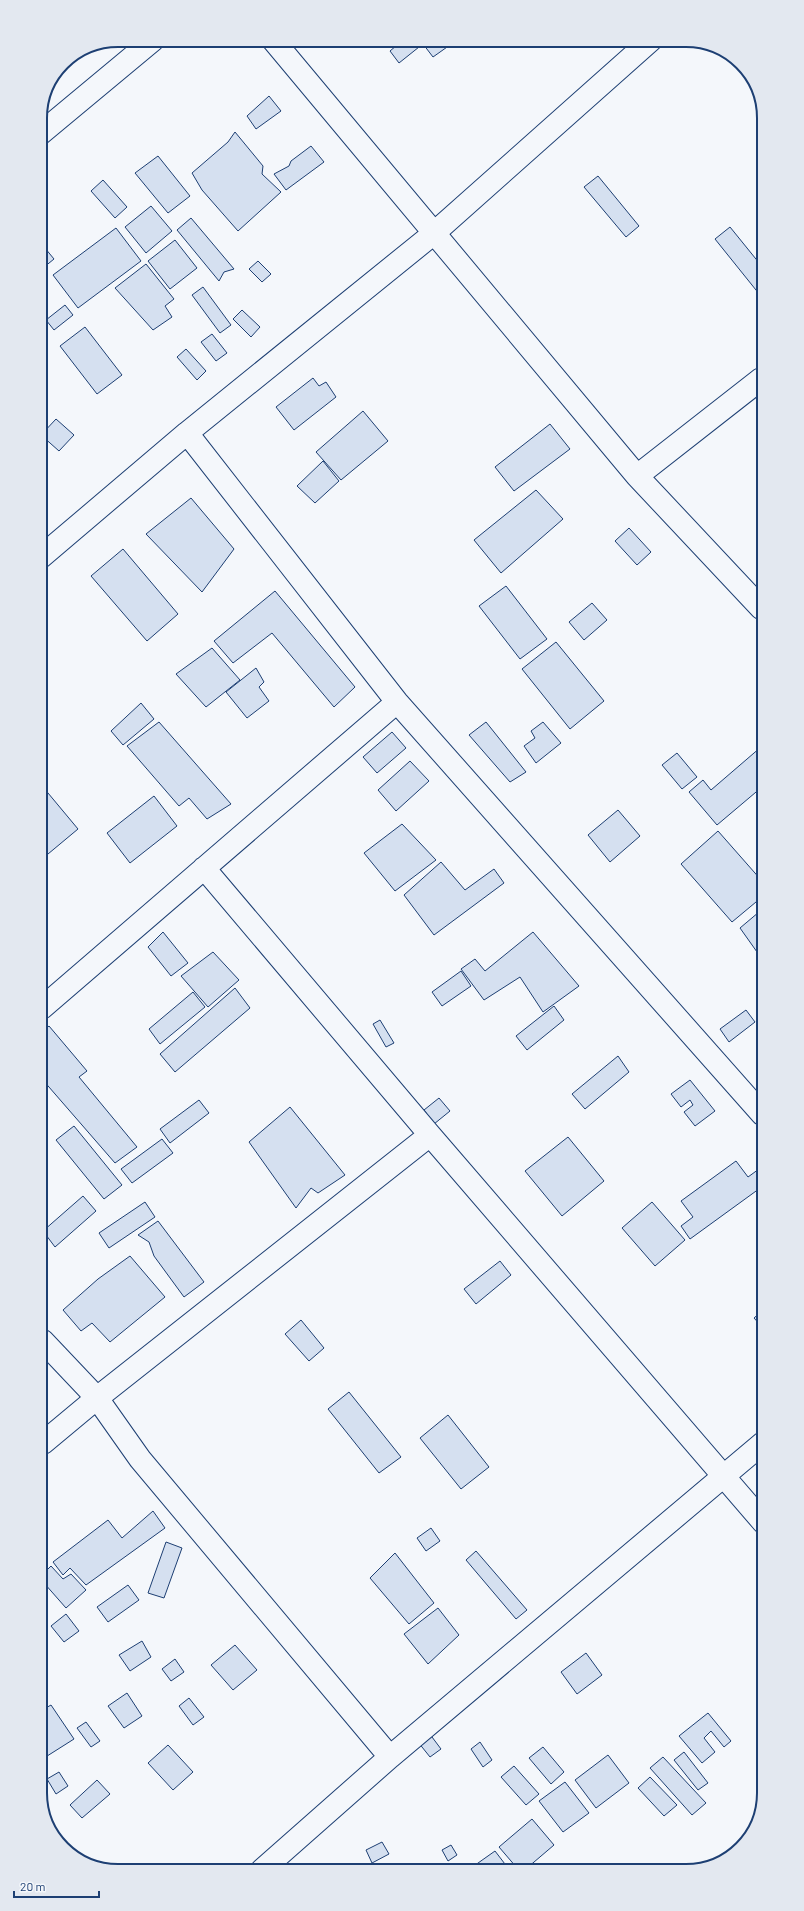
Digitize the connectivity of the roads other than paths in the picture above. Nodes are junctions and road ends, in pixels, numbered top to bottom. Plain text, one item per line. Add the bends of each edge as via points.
1 (145, 47) edge
2 (279, 47) edge
3 (643, 47) edge
4 (47, 128) edge
5 (433, 234) junction
6 (757, 382) edge
7 (187, 433) junction
8 (637, 476) junction
9 (47, 552) edge
10 (757, 604) edge
11 (396, 702) junction
12 (204, 868) junction
13 (47, 1004) edge
14 (757, 1108) edge
15 (430, 1135) junction
16 (47, 1344) edge
17 (97, 1398) junction
18 (47, 1440) edge
19 (757, 1448) edge
20 (724, 1475) junction
21 (757, 1515) edge
22 (390, 1757) junction
23 (269, 1864) edge

1 - 4 street
2 - 5 street
3 - 5 street
5 - 7 street
5 - 8 street
6 - 8 street
7 - 9 street
7 - 11 street
8 - 10 street
11 - 12 street
11 - 14 street
12 - 13 street
12 - 15 street
15 - 17 street
15 - 20 street
16 - 17 street
17 - 18 street
17 - 22 street via 140,1459
19 - 20 street
20 - 21 street
20 - 22 street
22 - 23 street

